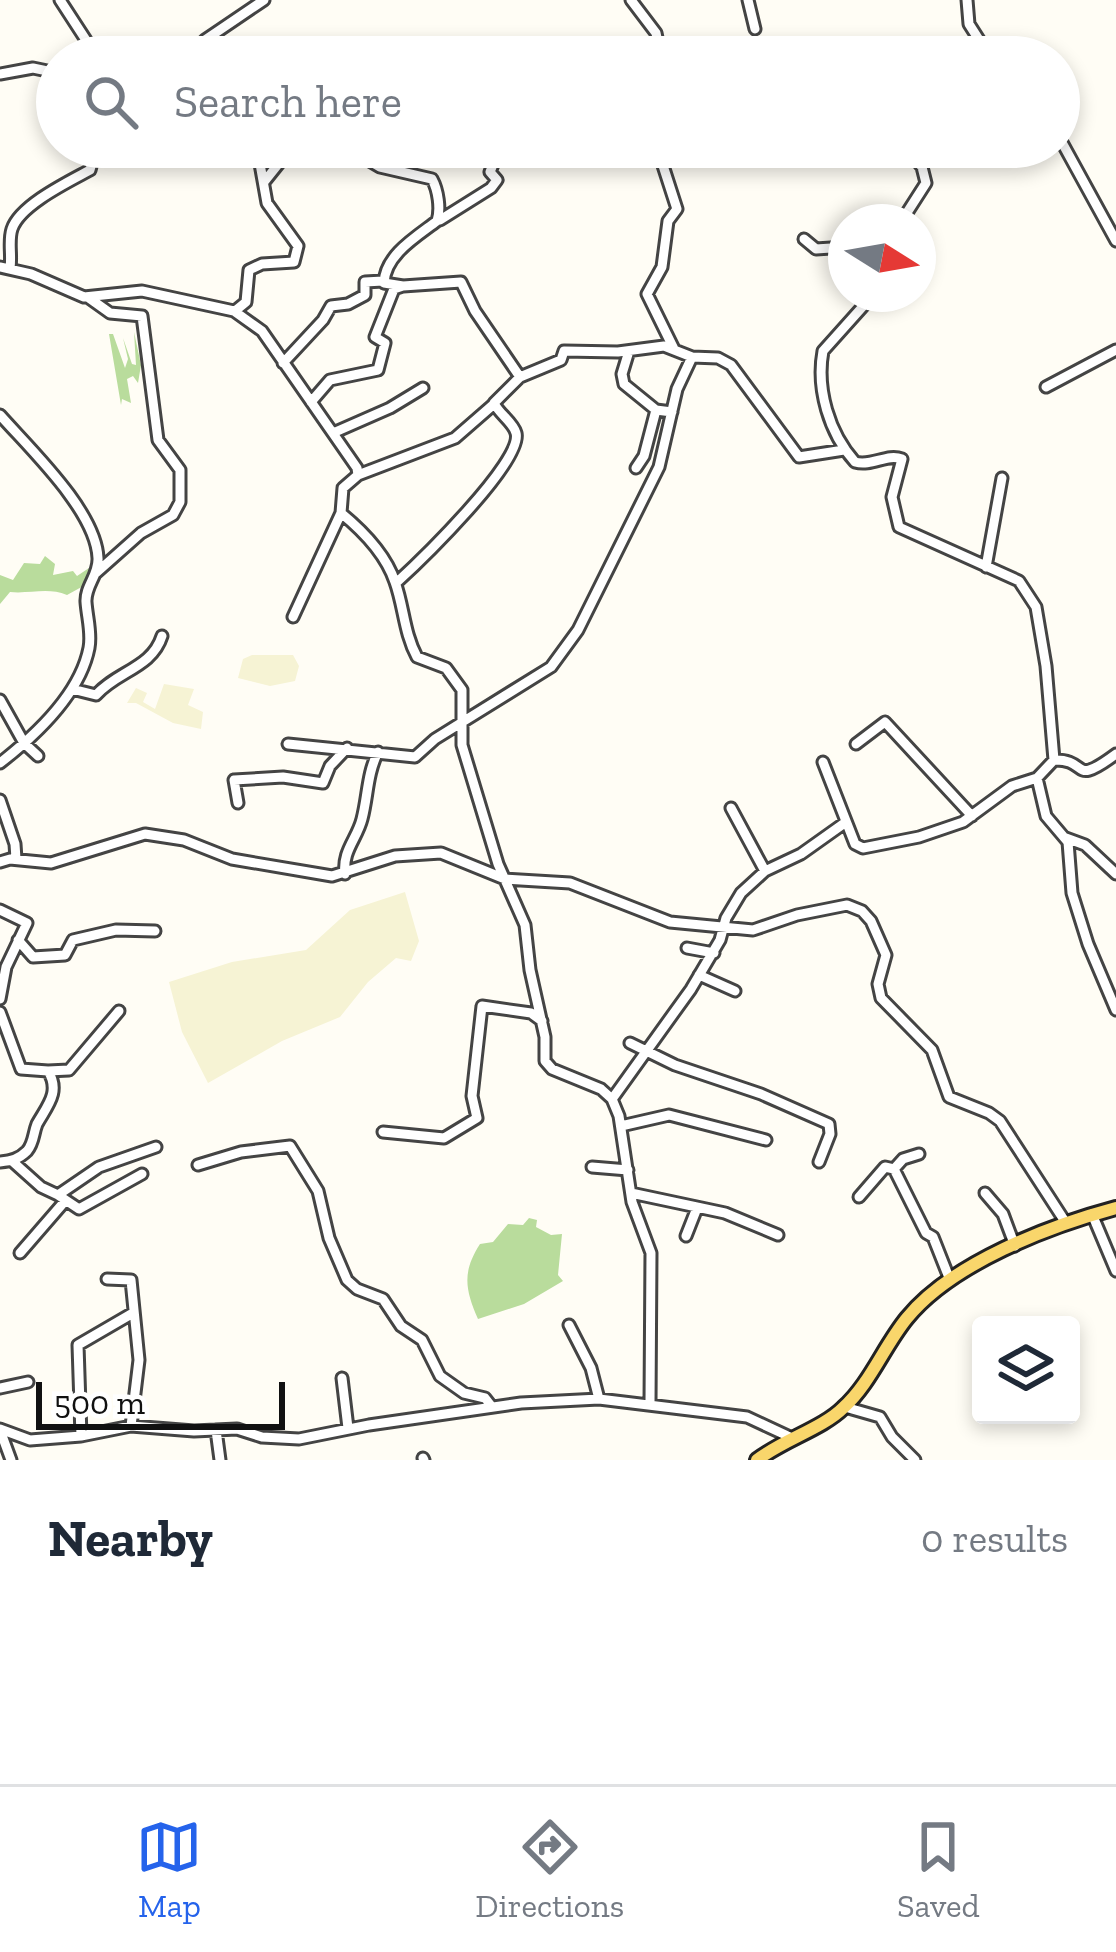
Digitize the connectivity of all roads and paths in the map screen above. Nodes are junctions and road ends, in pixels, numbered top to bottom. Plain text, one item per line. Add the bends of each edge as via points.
1 (60, 0) edge
2 (264, 0) edge
3 (631, 0) edge
4 (748, 0) edge
5 (967, 0) edge
6 (755, 29) dead end
7 (83, 36) edge
8 (213, 36) edge
9 (657, 36) edge
10 (977, 36) edge
11 (36, 69) edge
12 (0, 74) edge
13 (91, 168) edge
14 (261, 168) edge
15 (275, 168) edge
16 (388, 168) edge
17 (492, 168) edge
18 (664, 168) edge
19 (922, 168) edge
20 (1076, 168) edge
21 (264, 182) junction
22 (913, 204) edge
23 (436, 221) junction
24 (804, 238) dead end
25 (1116, 241) edge
26 (828, 249) edge
27 (5, 268) edge
28 (383, 281) junction
29 (403, 286) junction
30 (89, 298) junction
31 (234, 311) junction
32 (856, 312) edge
33 (674, 349) junction
34 (1116, 350) edge
35 (629, 351) junction
36 (692, 357) junction
37 (283, 363) junction
38 (520, 376) junction
39 (1046, 387) dead end
40 (423, 388) dead end
41 (311, 402) junction
42 (494, 403) junction
43 (656, 410) junction
44 (672, 412) junction
45 (0, 415) edge
46 (333, 433) junction
47 (844, 450) junction
48 (636, 468) dead end
49 (358, 475) junction
50 (1002, 478) dead end
51 (341, 513) junction
52 (986, 567) junction
53 (96, 572) junction
54 (396, 583) junction
55 (293, 617) dead end
56 (162, 636) dead end
57 (72, 689) junction
58 (0, 700) edge
59 (461, 725) junction
60 (23, 743) junction
61 (288, 744) dead end
62 (856, 744) dead end
63 (347, 748) junction
64 (378, 752) junction
65 (1116, 754) edge
66 (38, 756) dead end
67 (1054, 760) junction
68 (823, 762) dead end
69 (0, 763) edge
70 (1036, 778) junction
71 (0, 800) edge
72 (238, 803) dead end
73 (731, 808) dead end
74 (972, 816) junction
75 (846, 822) junction
76 (1066, 838) junction
77 (16, 859) junction
78 (0, 862) edge
79 (765, 871) junction
80 (345, 874) junction
81 (1116, 874) edge
82 (506, 879) junction
83 (0, 910) edge
84 (723, 926) junction
85 (154, 931) dead end
86 (18, 940) junction
87 (687, 948) dead end
88 (714, 953) junction
89 (699, 976) junction
90 (735, 991) dead end
91 (0, 999) edge
92 (1116, 1010) edge
93 (119, 1011) dead end
94 (0, 1012) edge
95 (542, 1021) junction
96 (630, 1043) dead end
97 (647, 1052) junction
98 (48, 1071) junction
99 (612, 1100) junction
100 (621, 1126) junction
101 (383, 1132) dead end
102 (766, 1140) dead end
103 (156, 1147) dead end
104 (920, 1154) dead end
105 (6, 1161) edge
106 (819, 1162) dead end
107 (198, 1165) dead end
108 (592, 1167) dead end
109 (894, 1168) junction
110 (628, 1170) junction
111 (142, 1174) dead end
112 (631, 1193) junction
113 (985, 1193) dead end
114 (859, 1197) dead end
115 (62, 1198) junction
116 (698, 1208) junction
117 (1116, 1208) edge
118 (1092, 1214) junction
119 (1066, 1223) junction
120 (778, 1235) dead end
121 (686, 1236) dead end
122 (1015, 1246) junction
123 (20, 1253) dead end
124 (1116, 1271) edge
125 (107, 1279) dead end
126 (950, 1280) junction
127 (134, 1313) junction
128 (569, 1325) dead end
129 (342, 1378) dead end
130 (28, 1382) dead end
131 (0, 1388) edge
132 (599, 1399) junction
133 (650, 1403) junction
134 (491, 1407) junction
135 (845, 1407) junction
136 (131, 1426) junction
137 (348, 1428) junction
138 (0, 1430) edge
139 (216, 1430) junction
140 (81, 1436) junction
141 (790, 1437) junction
142 (11, 1460) edge
143 (220, 1460) edge
144 (757, 1460) edge
145 (915, 1460) edge

1 - 7 street
2 - 8 street
3 - 9 street
4 - 6 street
5 - 10 street
11 - 12 street
13 - 27 street via 16,220
14 - 21 street
15 - 21 street
16 - 23 street via 432,179
17 - 23 street via 491,188
18 - 33 street via 677,207 647,294
19 - 22 street via 926,183
20 - 25 street
21 - 31 street via 267,202 298,246 294,262 249,270 246,302
23 - 28 street via 399,253
24 - 26 street
27 - 30 street
28 - 29 street
28 - 37 street via 365,282 365,295 331,305
29 - 38 street via 461,282
29 - 41 street via 394,289 375,337 385,343 378,370 330,380
30 - 31 street via 142,291
30 - 53 street via 110,313 142,316 158,440 182,483 177,510
31 - 37 street via 262,331
32 - 47 street via 821,359 825,409
33 - 35 street
33 - 36 street
34 - 39 street
35 - 38 street via 564,351 561,360
35 - 43 street via 623,382
36 - 44 street
36 - 47 street via 731,364 799,457
37 - 41 street
38 - 42 street
40 - 46 street
41 - 46 street
42 - 49 street via 455,438
42 - 54 street via 515,429 515,446 476,502
43 - 44 street
43 - 48 street
44 - 59 street via 659,467 578,630 551,667
45 - 53 street via 89,528
46 - 49 street
47 - 52 street via 863,464 902,459 892,497 899,527
49 - 51 street via 343,488
50 - 52 street
51 - 54 street via 364,532
51 - 55 street
52 - 67 street via 1019,581 1036,607
53 - 57 street via 86,592 90,645
54 - 59 street via 417,657 459,682
56 - 57 street via 152,657 96,694
57 - 60 street
58 - 60 street
59 - 64 street via 416,757
59 - 82 street via 464,757
60 - 66 street
60 - 69 street
61 - 63 street
62 - 74 street via 885,722
63 - 64 street
63 - 72 street via 322,783 235,780
64 - 80 street
65 - 67 street via 1085,774
67 - 70 street
68 - 75 street
70 - 74 street
70 - 76 street via 1046,816
71 - 77 street
73 - 79 street
74 - 75 street via 863,848
75 - 79 street
76 - 81 street
76 - 92 street via 1072,892
77 - 78 street
77 - 80 street via 51,863 155,834 244,861
79 - 84 street
80 - 82 street via 420,851
82 - 84 street via 559,880 670,922
82 - 95 street via 525,925
83 - 86 street via 26,921
84 - 88 street
84 - 119 street via 753,930 839,905 862,911 886,955 881,998 932,1050 948,1096 1000,1121
85 - 86 street via 73,940 65,955 33,957
86 - 91 street
87 - 88 street
88 - 89 street
89 - 90 street
89 - 97 street
93 - 98 street via 69,1070
94 - 98 street via 20,1070
95 - 99 street via 548,1065
95 - 101 street via 482,1006 477,1118 444,1138
96 - 97 street
97 - 99 street
97 - 106 street via 829,1124
98 - 105 street via 52,1101 32,1146
99 - 100 street
100 - 102 street via 669,1115
100 - 110 street
103 - 115 street via 99,1167
104 - 109 street
105 - 115 street
107 - 134 street via 290,1146 318,1191 347,1280 383,1299 422,1340 440,1376
108 - 110 street
109 - 114 street via 885,1167
109 - 126 street
110 - 112 street
111 - 115 street via 79,1209
112 - 116 street
112 - 133 street via 652,1266
113 - 122 street
115 - 123 street
116 - 120 street
116 - 121 street
117 - 118 main road
118 - 119 main road
118 - 124 street
119 - 122 main road
122 - 126 main road
125 - 127 street via 131,1280
126 - 135 main road via 904,1322
127 - 136 street via 139,1360
127 - 140 street via 78,1345
128 - 132 street
129 - 137 street
130 - 131 street
132 - 133 street
132 - 134 street
133 - 141 street via 756,1420
134 - 137 street
135 - 141 main road
135 - 145 street via 880,1417
136 - 139 street
136 - 140 street
137 - 139 street via 299,1439
138 - 140 street via 30,1440
138 - 142 street
139 - 143 street
141 - 144 main road

